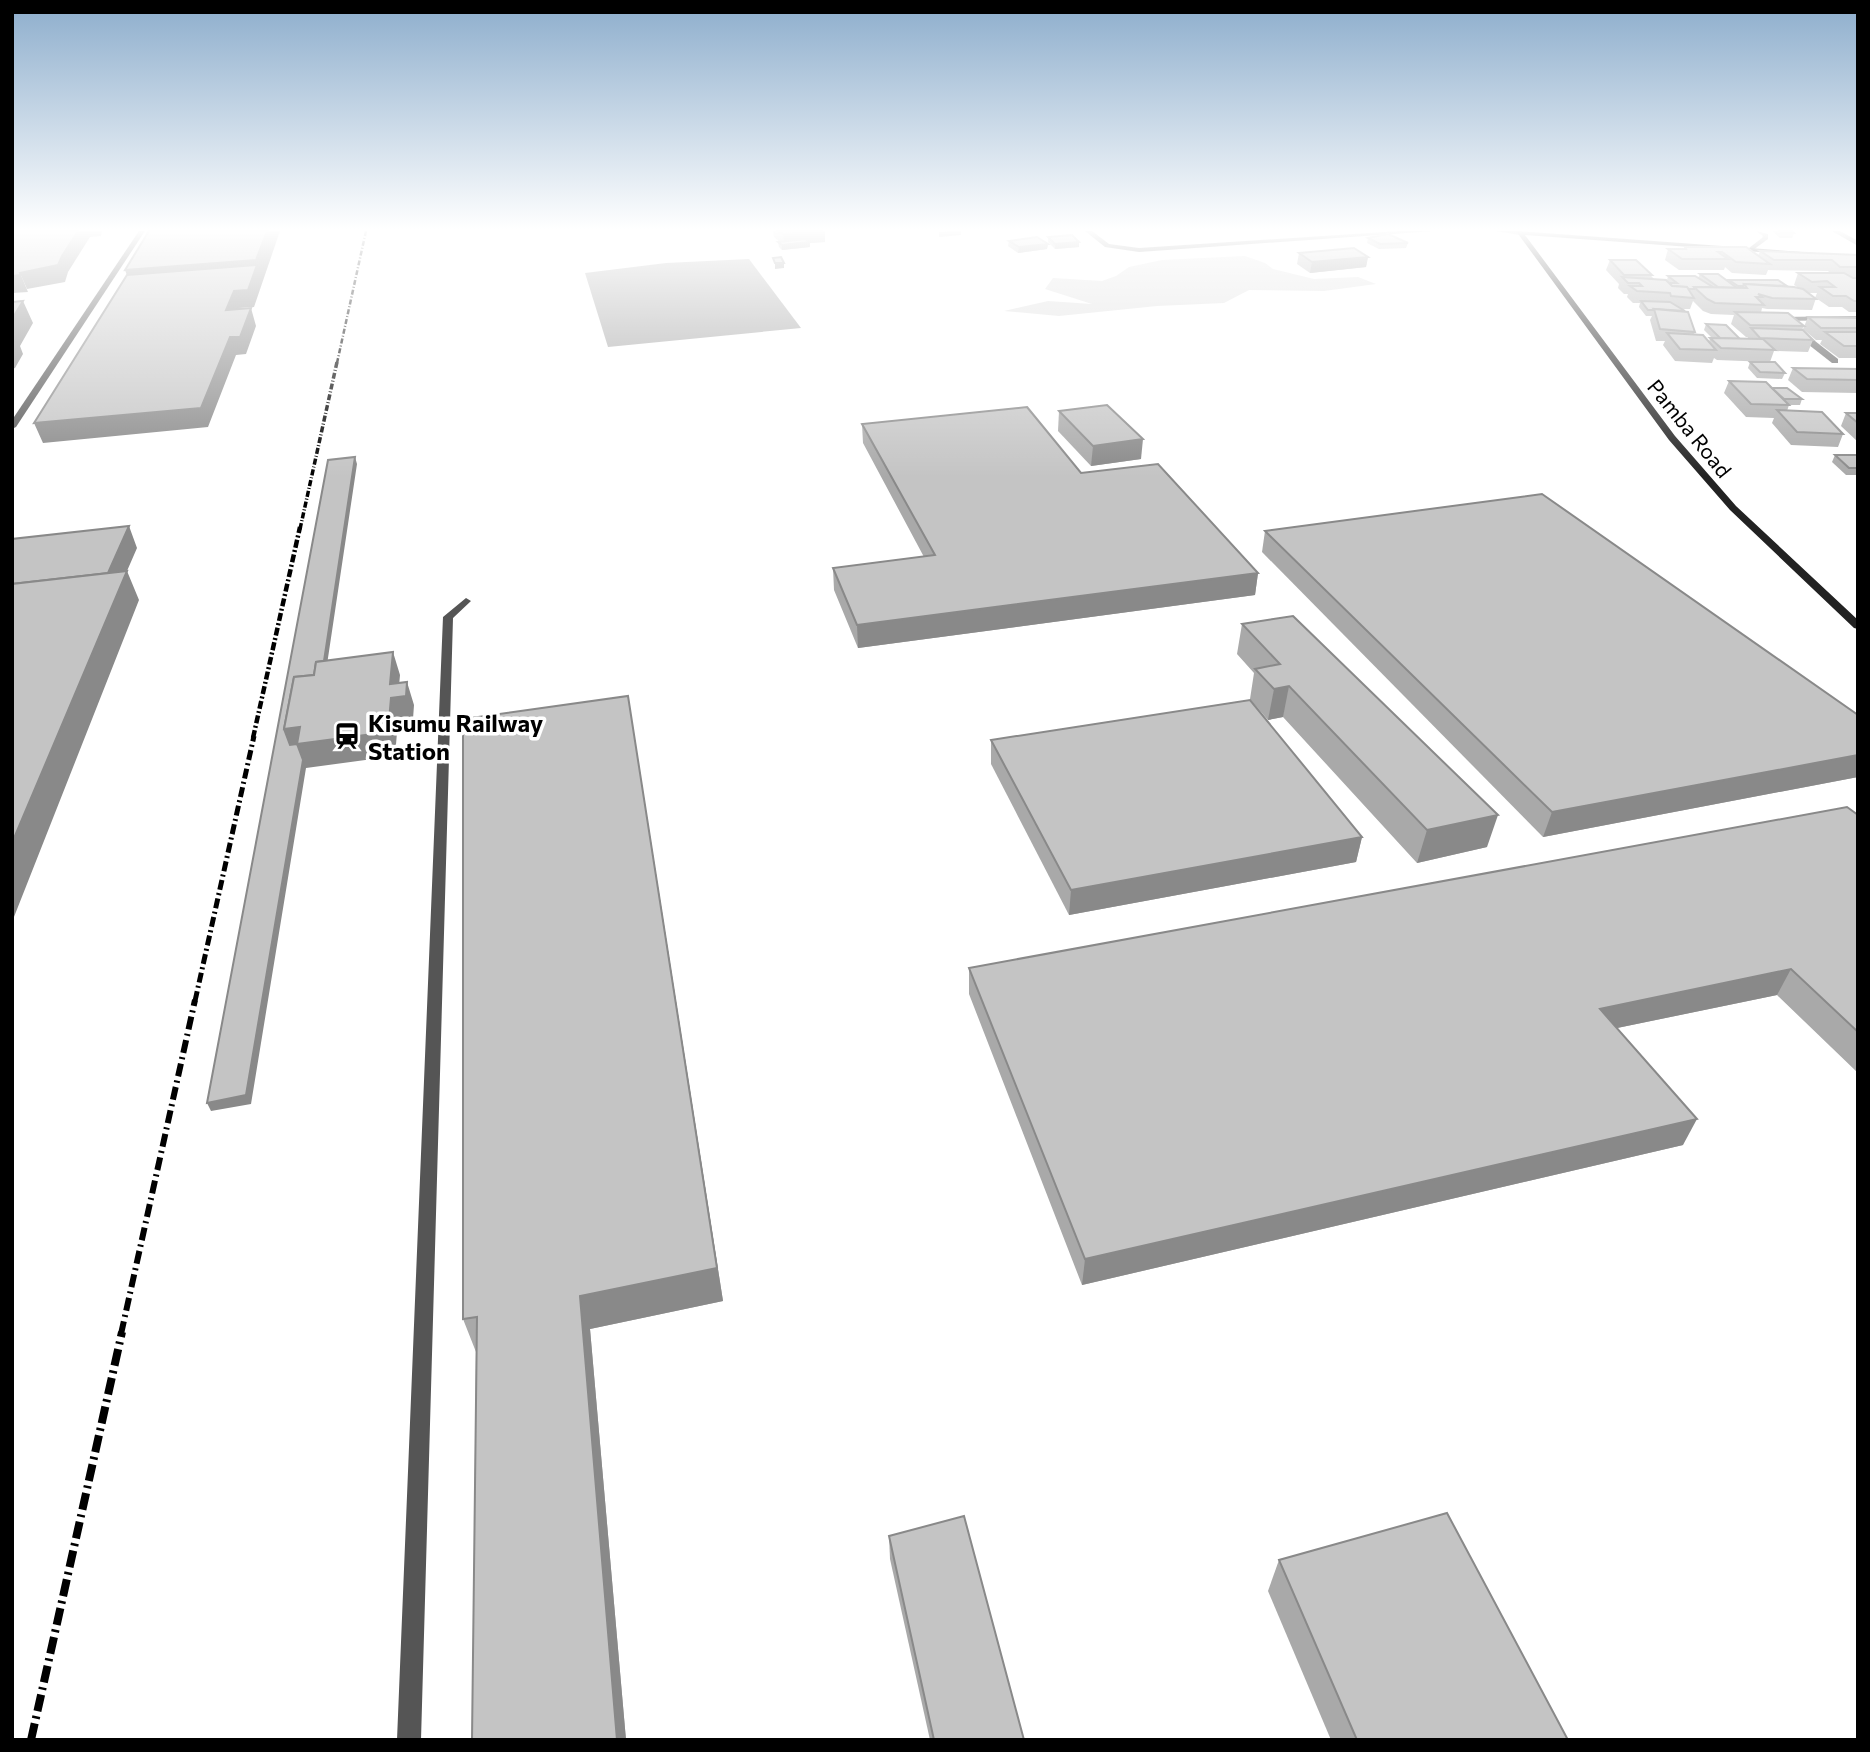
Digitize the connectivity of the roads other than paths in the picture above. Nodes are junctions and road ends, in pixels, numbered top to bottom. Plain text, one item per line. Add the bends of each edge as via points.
1 (88, 313) edge
2 (1579, 313) edge
3 (1858, 318) edge
4 (1769, 319) edge
5 (1782, 319) junction
6 (1835, 361) edge
7 (12, 427) edge
8 (466, 601) dead end
9 (1858, 626) edge
10 (409, 1740) edge

1 - 7 street
2 - 9 main road, Pamba Road via 1672,438 1733,508
3 - 5 street
4 - 5 street
5 - 6 street
8 - 10 street via 448,617

